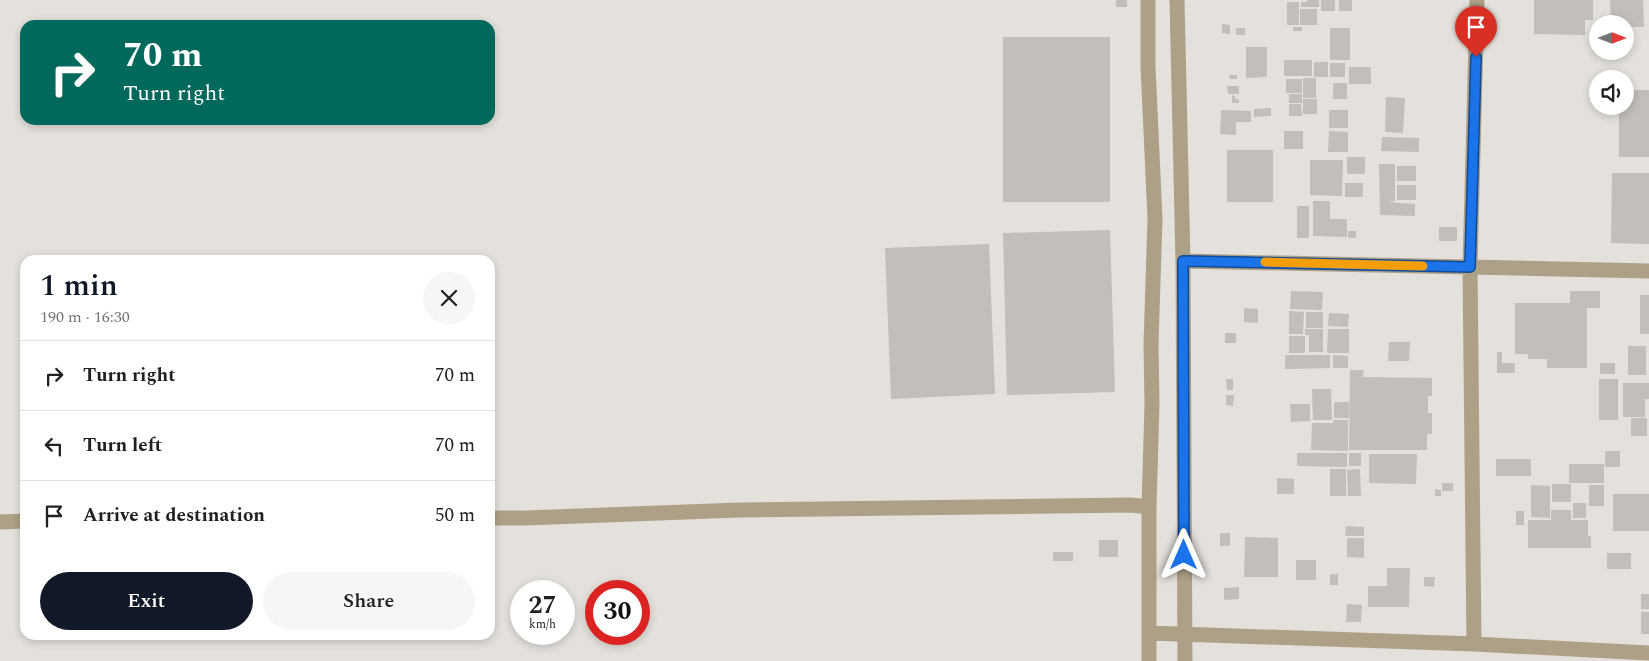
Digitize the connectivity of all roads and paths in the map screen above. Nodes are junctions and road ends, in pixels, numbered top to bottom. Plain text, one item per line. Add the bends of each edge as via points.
1 (1148, 0) edge
2 (1178, 0) edge
3 (1478, 0) edge
4 (1183, 261) junction
5 (1470, 267) junction
6 (1649, 271) edge
7 (1149, 507) junction
8 (495, 518) edge
9 (20, 521) edge
10 (0, 522) edge
11 (1149, 633) junction
12 (1184, 634) junction
13 (1474, 644) junction
14 (1649, 653) edge
15 (1149, 661) edge
16 (1185, 661) edge

1 - 7 street via 1155,219
2 - 4 street
3 - 5 street
4 - 5 street
4 - 12 street
5 - 6 street
5 - 13 street
7 - 8 street via 739,510
7 - 11 street
9 - 10 street
11 - 12 street
11 - 15 street
12 - 13 street
12 - 16 street
13 - 14 street

